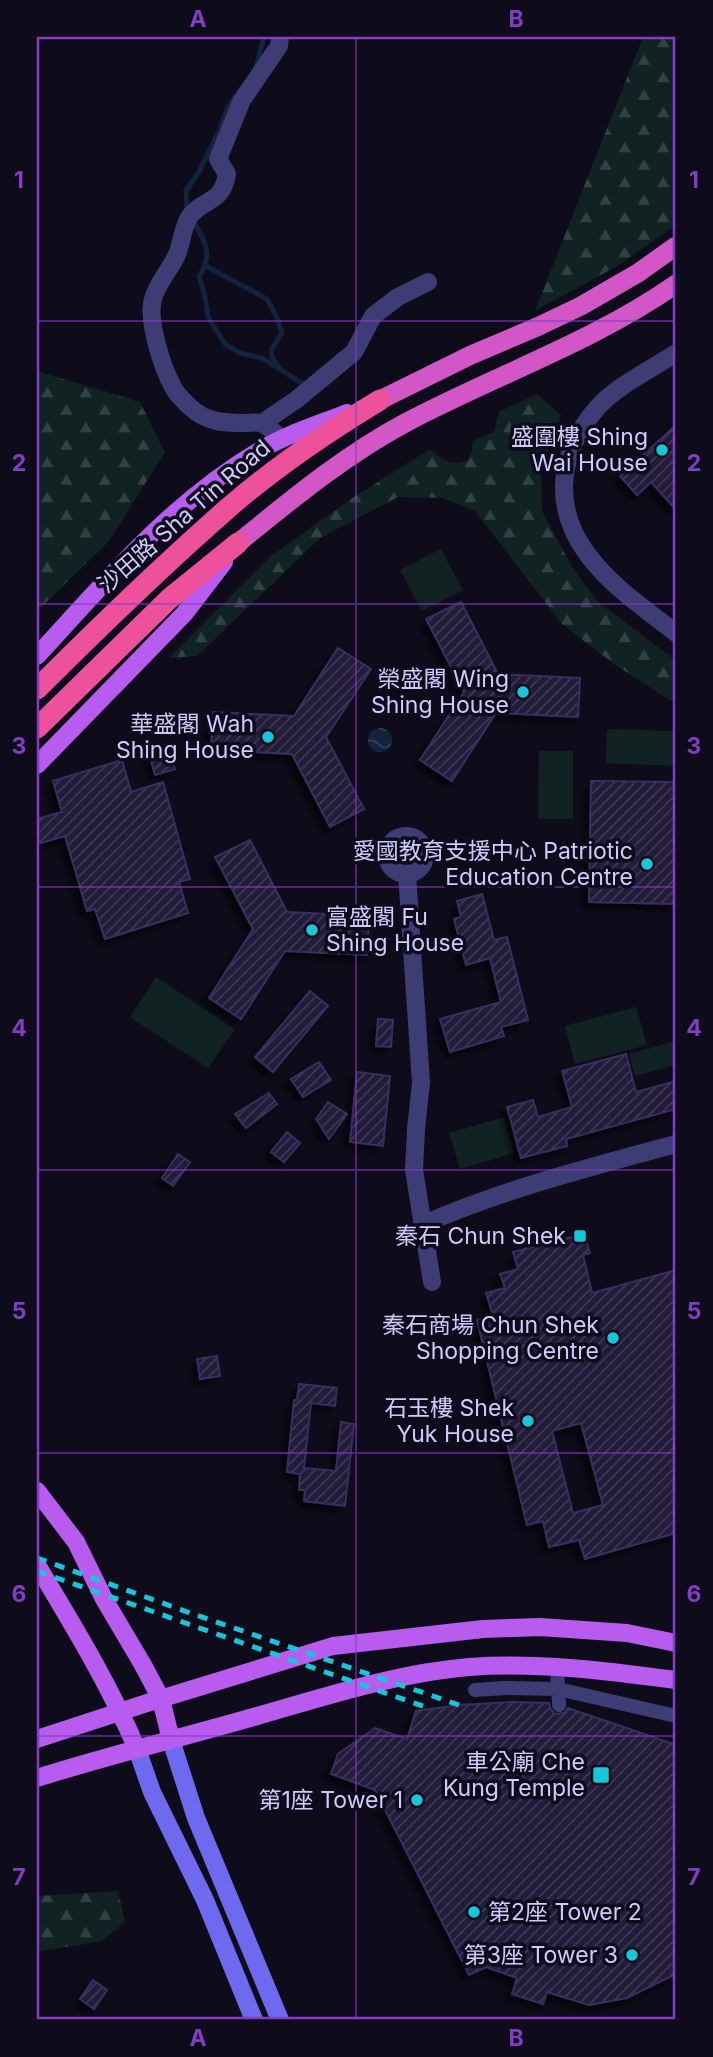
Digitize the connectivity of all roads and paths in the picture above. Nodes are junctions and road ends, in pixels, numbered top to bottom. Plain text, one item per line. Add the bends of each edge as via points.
1 (280, 37) edge
2 (676, 246) edge
3 (428, 282) dead end
4 (676, 284) edge
5 (676, 353) edge
6 (380, 400) junction
7 (262, 423) junction
8 (281, 439) junction
9 (238, 543) junction
10 (676, 633) edge
11 (37, 656) edge
12 (37, 689) edge
13 (37, 728) edge
14 (37, 765) edge
15 (407, 874) dead end
16 (676, 1144) edge
17 (422, 1224) junction
18 (432, 1282) dead end
19 (37, 1491) edge
20 (37, 1565) edge
21 (676, 1643) edge
22 (557, 1667) junction
23 (676, 1680) edge
24 (558, 1689) junction
25 (475, 1690) dead end
26 (161, 1699) junction
27 (559, 1705) dead end
28 (121, 1712) junction
29 (676, 1716) edge
30 (37, 1739) edge
31 (171, 1741) junction
32 (137, 1749) junction
33 (37, 1778) edge
34 (254, 2020) edge
35 (280, 2020) edge

1 - 7 street via 279,46 242,100 218,159 227,174 225,187 191,215 157,288 152,310 165,369 189,406 220,423
2 - 6 highway via 581,306
3 - 7 street via 373,316 354,352
4 - 9 highway via 614,322 382,436 316,479
5 - 10 street via 598,407 575,441 563,484 573,530 588,555 638,604
6 - 8 main road
6 - 12 highway, 沙田路 Sha Tin Road via 293,457 227,509
7 - 8 street
8 - 11 main road via 213,482 144,540
9 - 13 highway via 169,599
9 - 14 main road via 184,614
15 - 17 street via 421,1083 414,1170
16 - 17 street via 532,1184
17 - 18 street
19 - 26 main road via 76,1542
20 - 28 main road
21 - 26 main road via 627,1633 540,1627 466,1631 333,1646
22 - 23 main road
22 - 24 street
22 - 31 main road via 476,1667 410,1674
24 - 25 street
24 - 27 street
24 - 29 street
26 - 28 main road
26 - 31 main road
28 - 30 main road
28 - 32 main road
31 - 32 main road
31 - 35 main road via 196,1818
32 - 33 main road
32 - 34 main road

